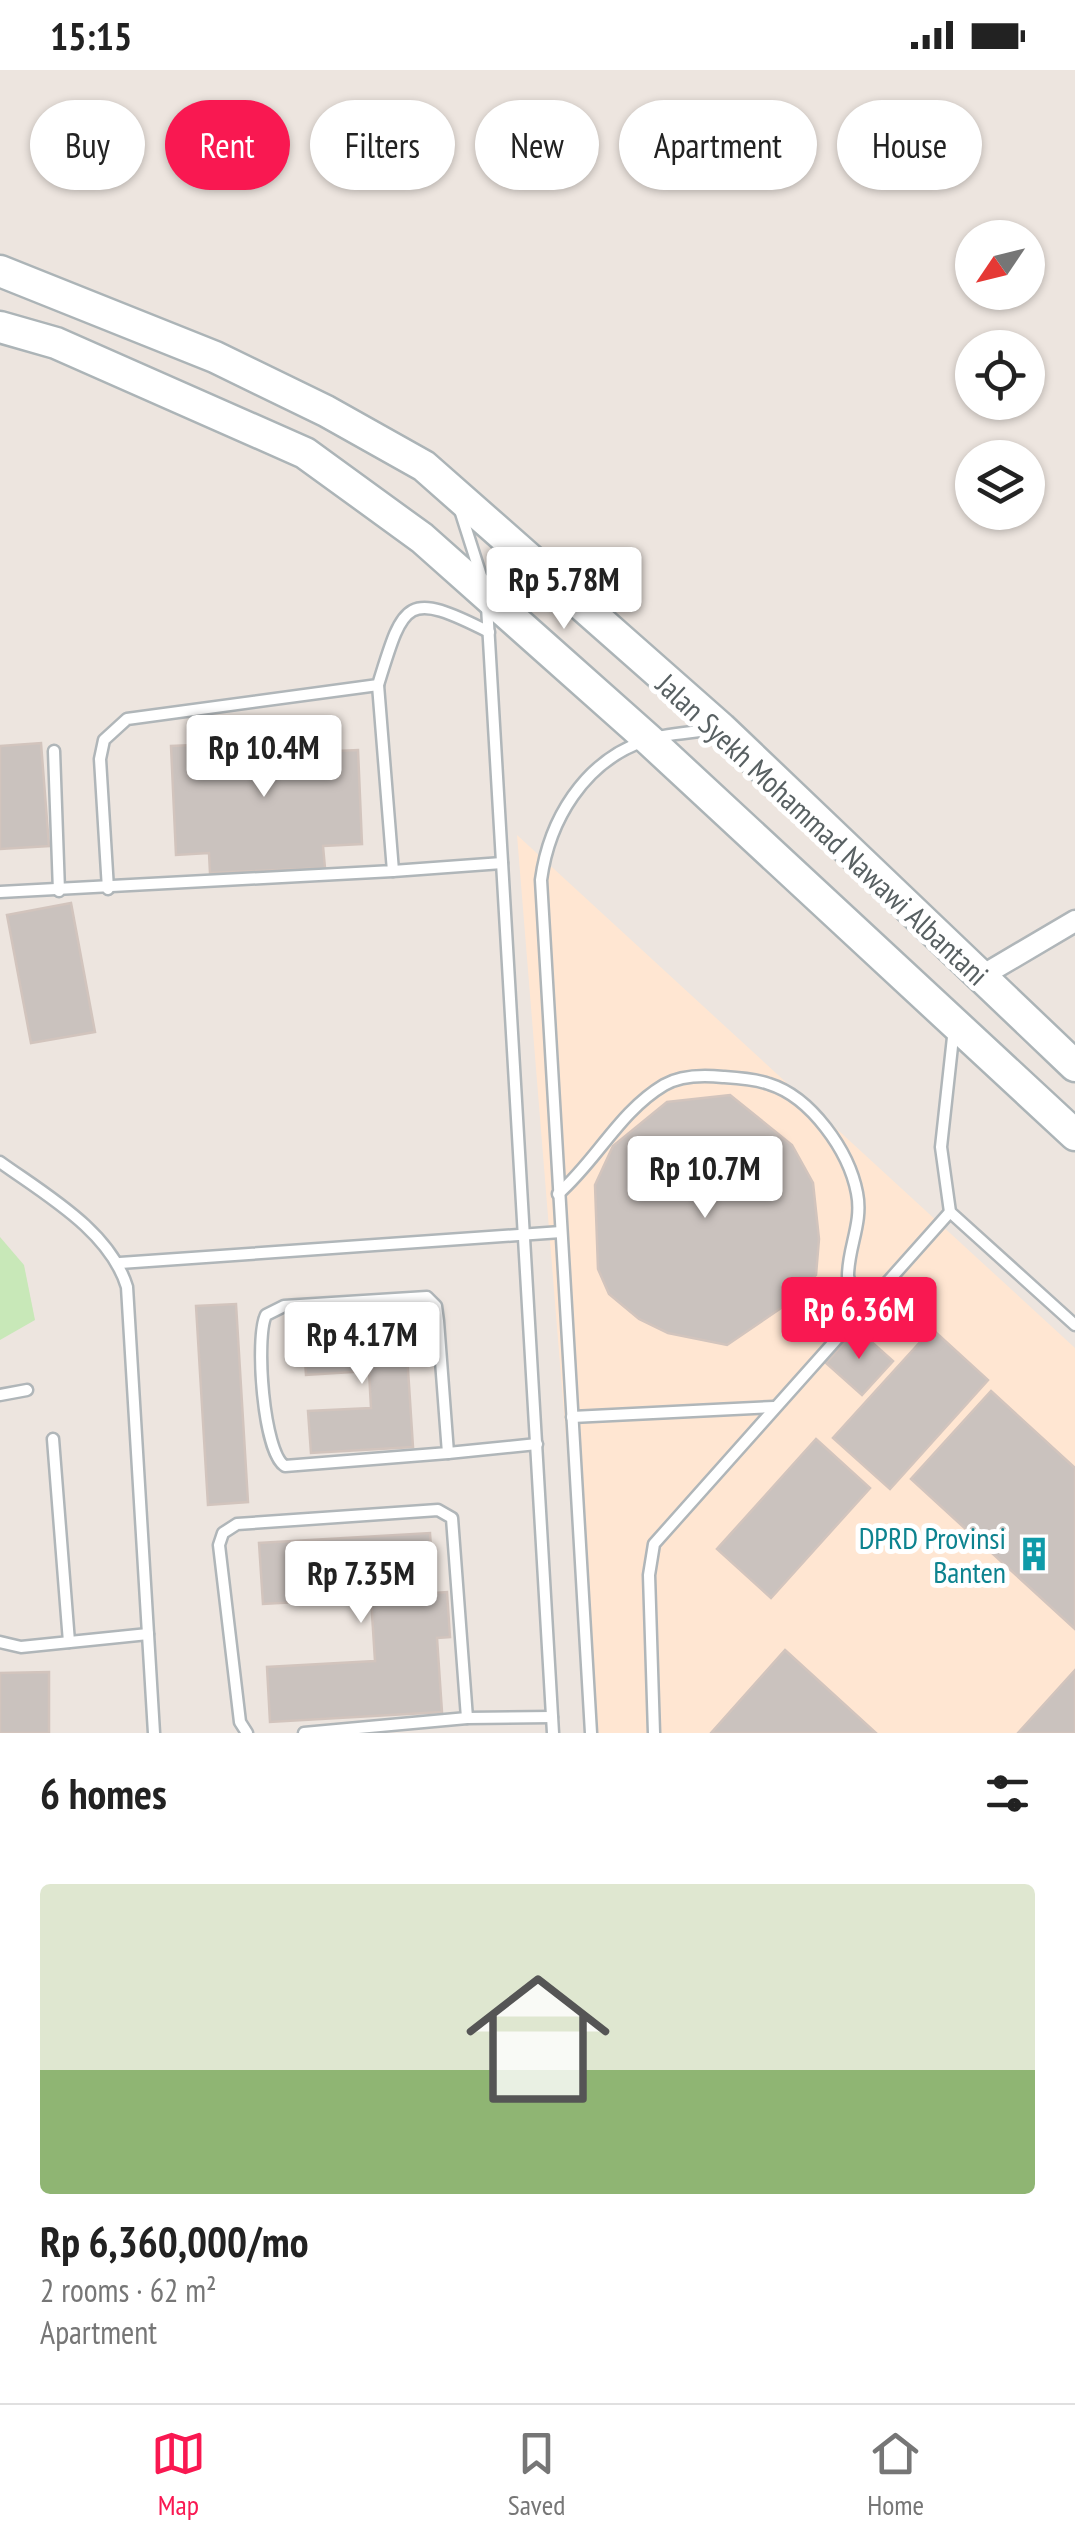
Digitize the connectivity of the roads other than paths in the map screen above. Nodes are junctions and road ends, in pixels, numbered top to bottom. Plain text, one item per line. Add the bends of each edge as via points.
1 (0, 271) edge
2 (0, 327) edge
3 (452, 488) junction
4 (486, 591) junction
5 (489, 632) junction
6 (378, 685) junction
7 (721, 728) junction
8 (648, 739) junction
9 (54, 752) dead end
10 (502, 863) junction
11 (393, 871) junction
12 (108, 890) junction
13 (59, 891) junction
14 (0, 892) edge
15 (1075, 921) edge
16 (980, 977) junction
17 (954, 1026) junction
18 (1075, 1066) edge
19 (1075, 1135) edge
20 (0, 1162) edge
21 (558, 1194) junction
22 (950, 1212) junction
23 (561, 1232) junction
24 (524, 1234) junction
25 (120, 1263) junction
26 (870, 1301) junction
27 (1075, 1325) edge
28 (27, 1390) dead end
29 (0, 1394) edge
30 (774, 1407) junction
31 (572, 1417) junction
32 (53, 1438) dead end
33 (536, 1444) junction
34 (448, 1453) junction
35 (148, 1634) junction
36 (0, 1642) edge
37 (70, 1642) junction
38 (552, 1717) junction
39 (467, 1718) junction
40 (154, 1733) edge
41 (246, 1733) edge
42 (304, 1733) edge
43 (553, 1733) edge
44 (591, 1733) edge
45 (654, 1733) edge

1 - 3 main road, Jalan Syekh Mohammad Nawawi Albantani via 231,365 326,411
2 - 4 main road via 56,343 305,453
3 - 4 lane
3 - 7 main road, Jalan Syekh Mohammad Nawawi Albantani
4 - 5 lane
4 - 8 main road
5 - 6 lane via 438,606 417,608 395,630
5 - 10 lane
6 - 11 lane
6 - 12 lane via 183,708 116,727 100,758
7 - 8 lane
7 - 16 main road, Jalan Syekh Mohammad Nawawi Albantani
8 - 17 main road
8 - 21 lane via 596,770 563,808 546,842 540,880
9 - 13 lane
10 - 11 lane
10 - 24 lane
11 - 12 lane
12 - 13 lane
13 - 14 lane
15 - 16 street
16 - 18 main road, Jalan Syekh Mohammad Nawawi Albantani
17 - 19 main road
17 - 22 lane via 941,1147
20 - 25 lane via 89,1230
21 - 23 lane
21 - 26 lane via 597,1156 626,1114 670,1082 704,1074 771,1084 804,1102 845,1159 859,1217 848,1276
22 - 26 lane
22 - 27 lane
23 - 24 lane
23 - 31 lane
24 - 25 lane
24 - 33 lane
25 - 35 lane via 128,1287
26 - 30 lane
28 - 29 lane
30 - 31 lane
30 - 45 lane via 654,1544
31 - 44 lane
32 - 37 lane
33 - 34 lane
33 - 38 lane
34 - 34 lane via 285,1466 276,1461 266,1435 263,1320 284,1306 427,1297 436,1306
35 - 37 lane
35 - 40 lane
36 - 37 lane
38 - 39 lane
38 - 43 lane
39 - 41 lane via 452,1518 438,1510 237,1524 223,1532 232,1663
39 - 42 lane

